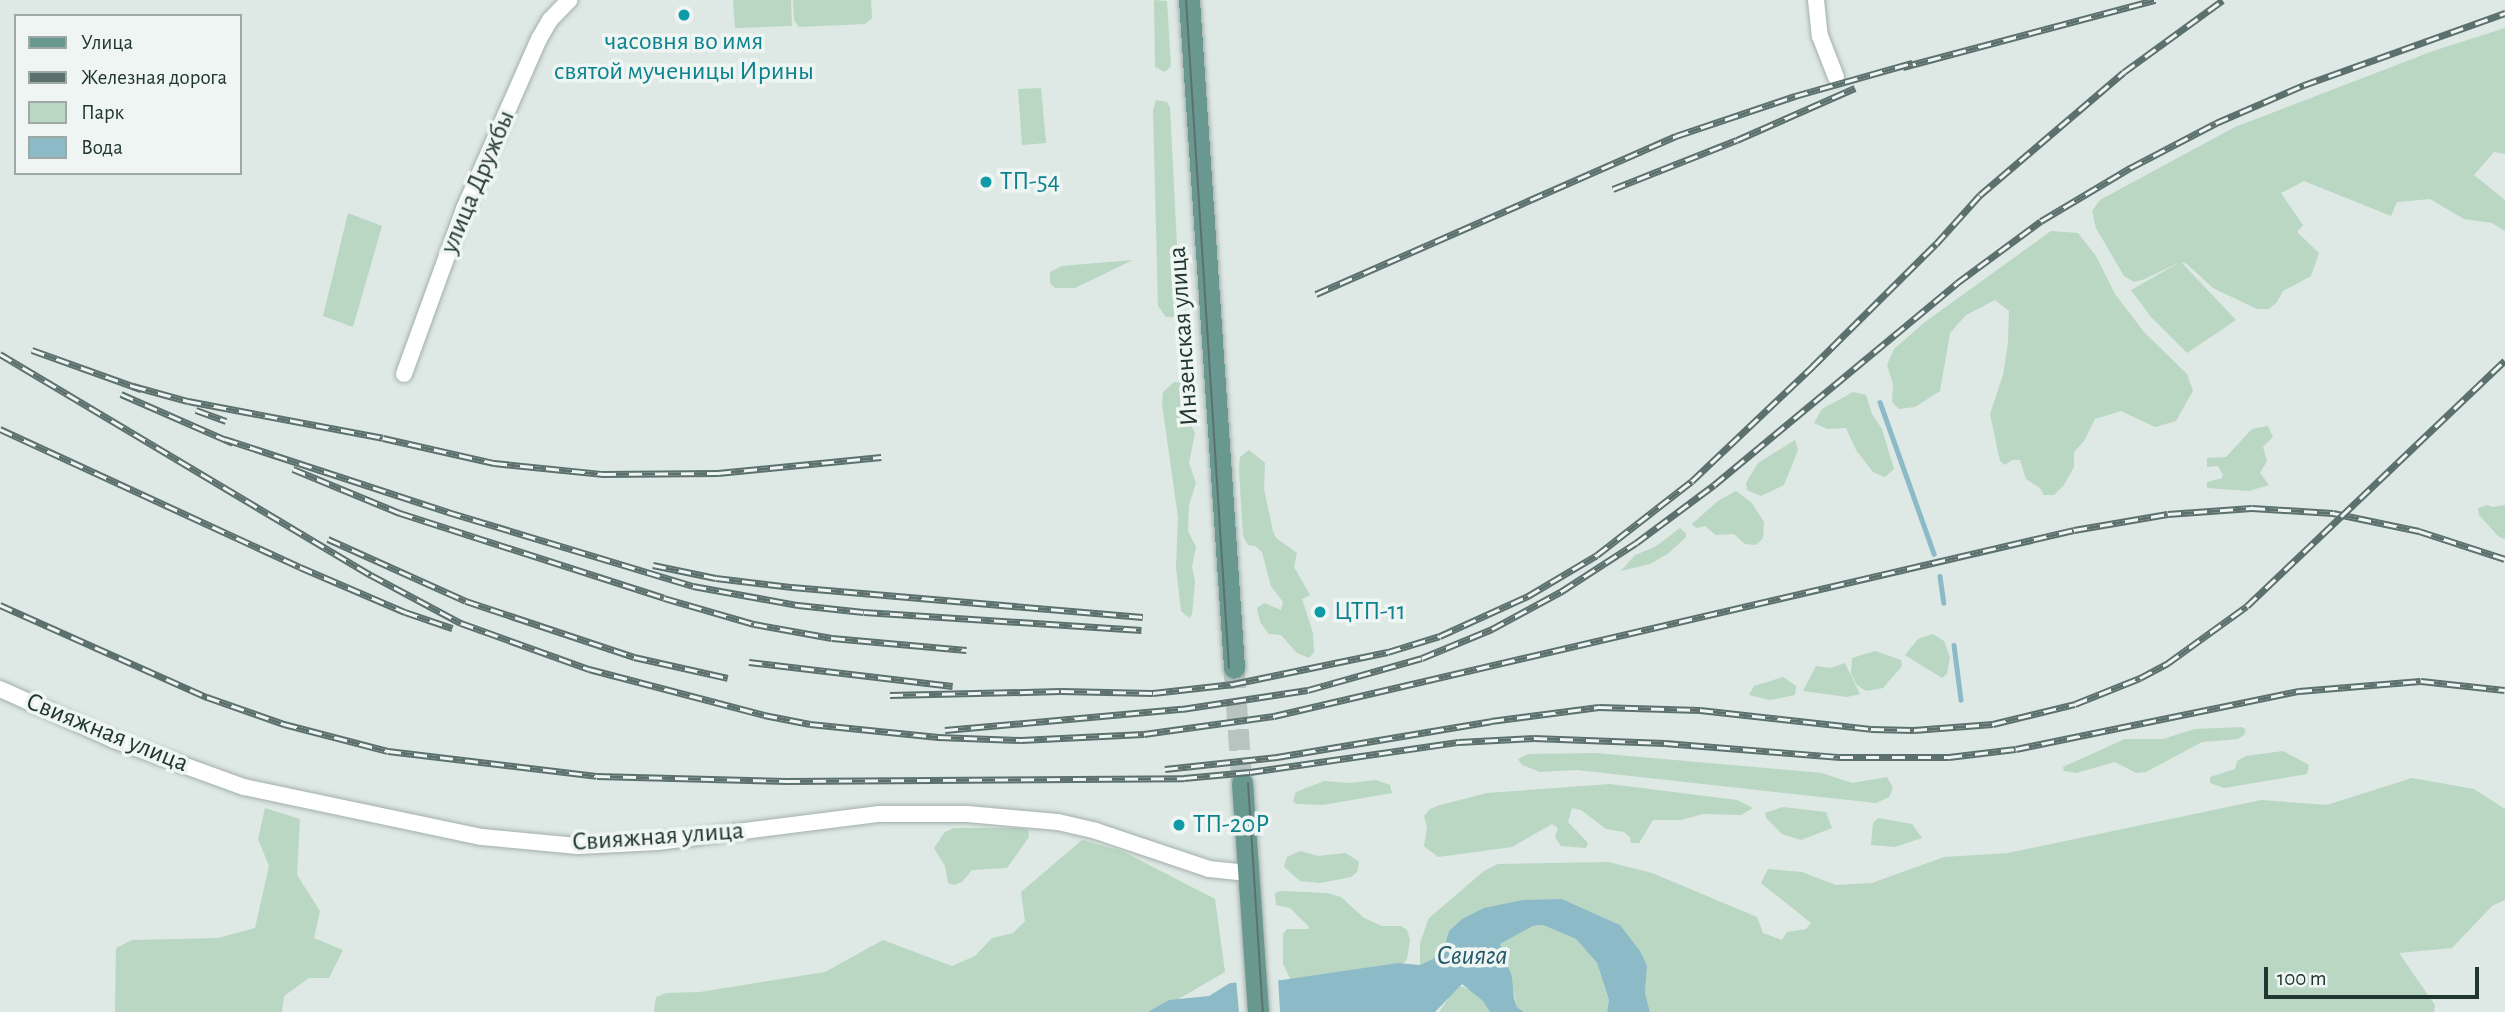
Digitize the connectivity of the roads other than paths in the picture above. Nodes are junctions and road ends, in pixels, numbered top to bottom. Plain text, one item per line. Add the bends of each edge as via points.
1 (569, 0) edge
2 (1189, 0) edge
3 (1816, 0) edge
4 (1836, 77) dead end
5 (404, 374) dead end
6 (1234, 667) tunnel mouth
7 (0, 689) edge
8 (1242, 783) tunnel mouth
9 (1248, 873) junction
10 (1258, 1012) edge

1 - 5 street, улица Дружбы via 539,39 464,208
2 - 6 main road, Инзенская улица
3 - 4 street via 1820,36
7 - 9 street, Свияжная улица via 114,740 244,787 482,837 578,846 657,842 879,814 967,814 1058,822 1209,869
8 - 9 main road
9 - 10 main road

